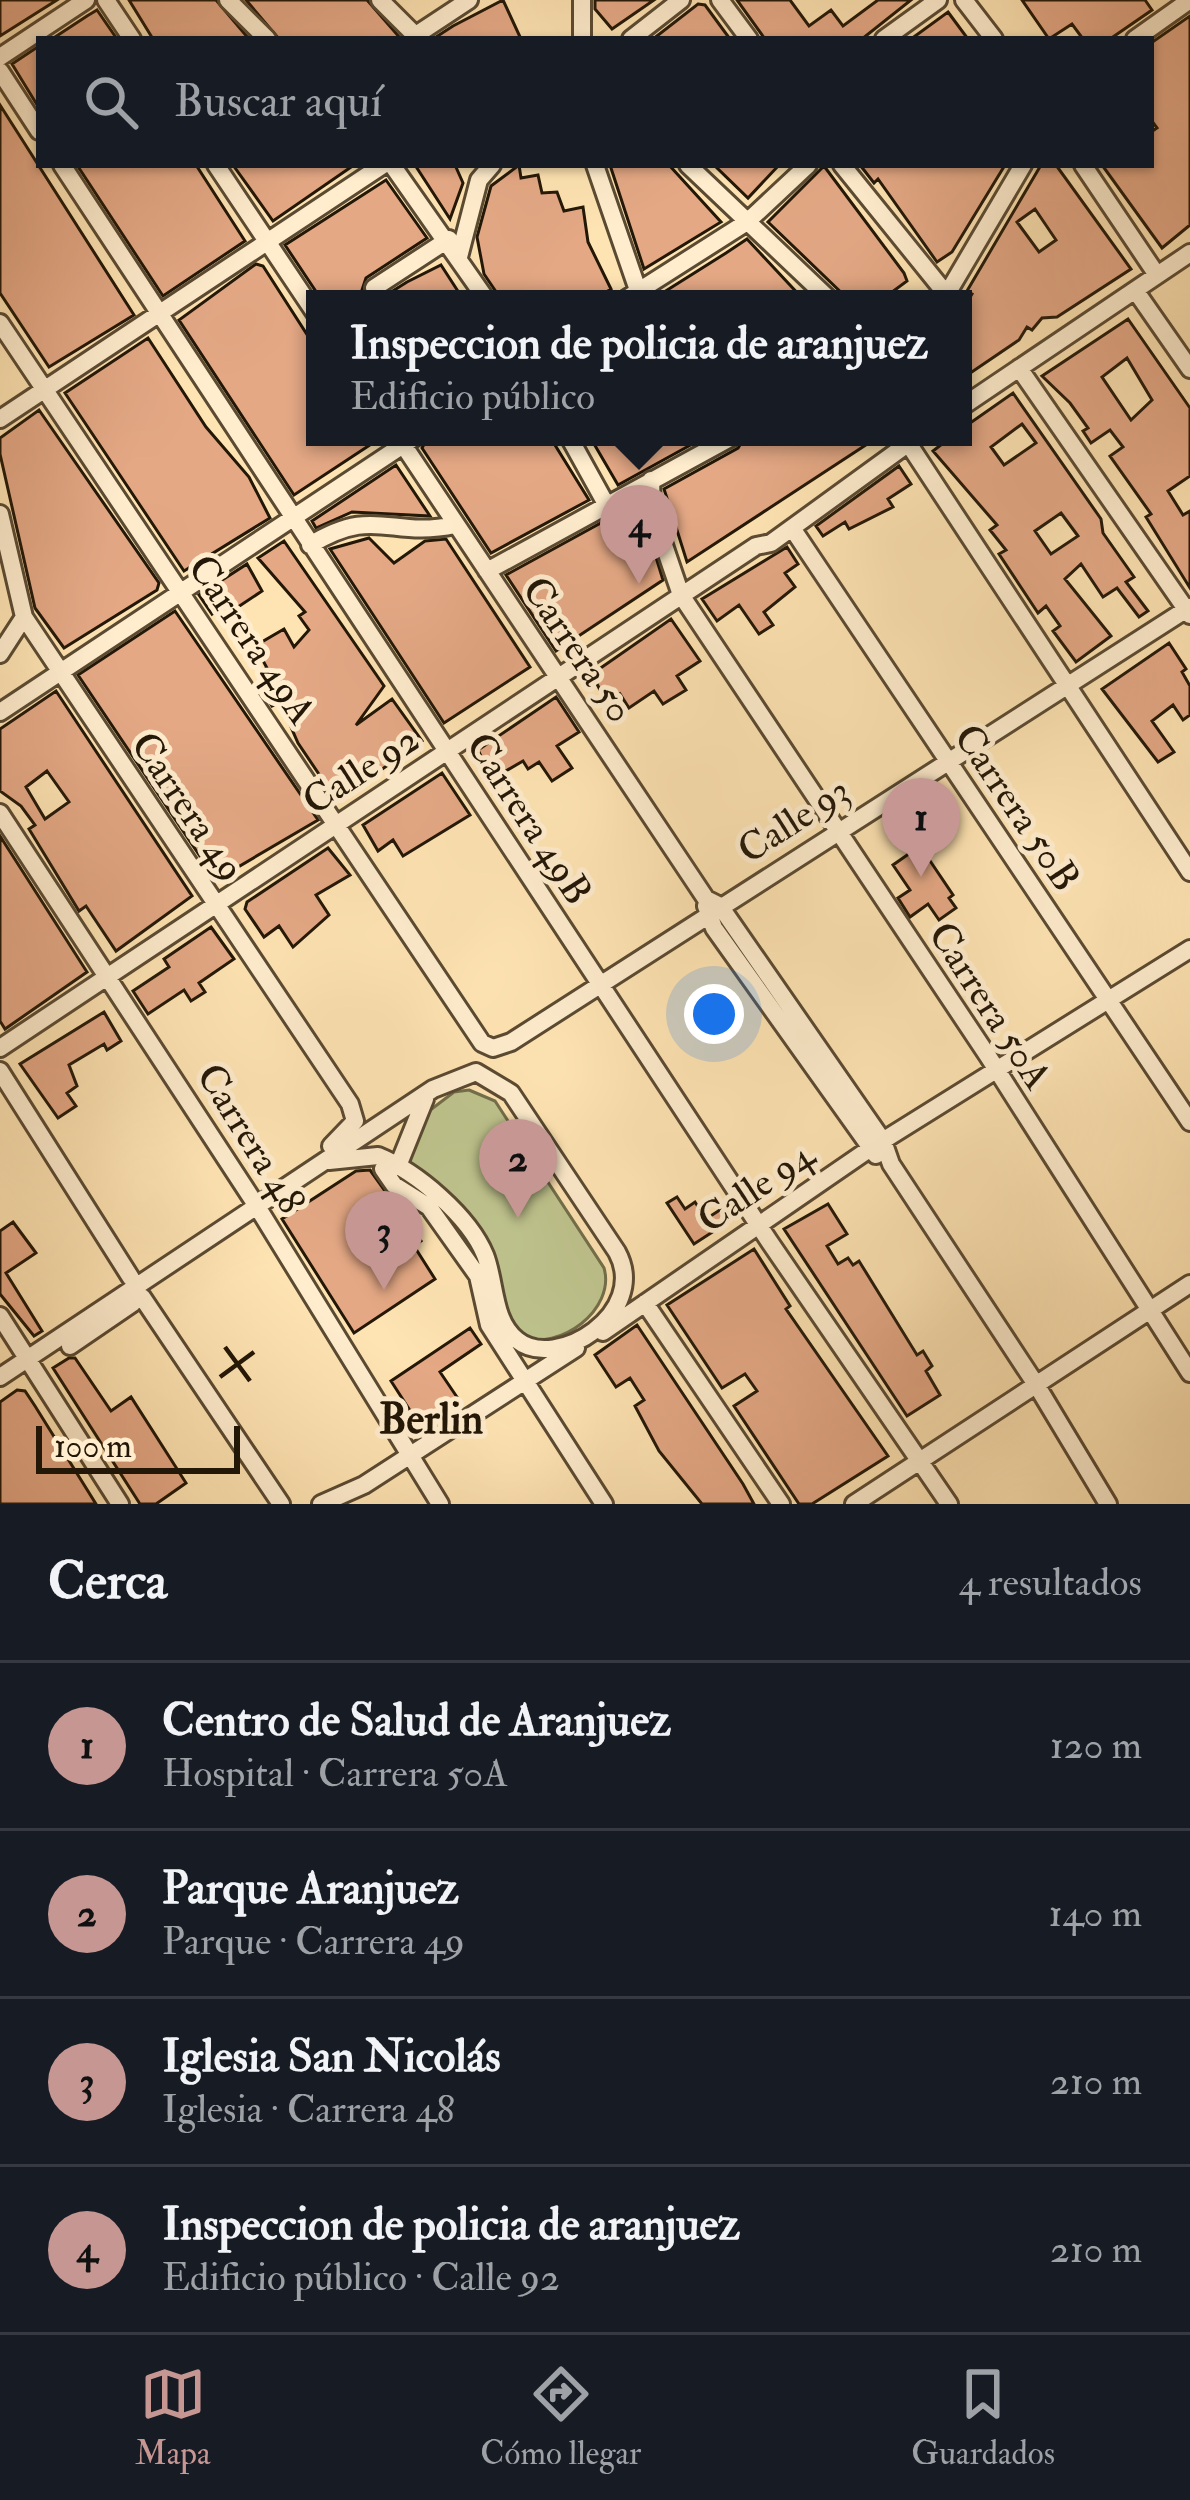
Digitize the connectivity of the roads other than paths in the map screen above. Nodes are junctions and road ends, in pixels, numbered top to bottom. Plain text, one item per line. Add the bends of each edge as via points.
1 (86, 0) edge
2 (106, 0) edge
3 (228, 0) edge
4 (380, 0) edge
5 (469, 0) edge
6 (582, 0) edge
7 (681, 0) edge
8 (720, 0) edge
9 (938, 0) edge
10 (964, 0) edge
11 (1182, 2) edge
12 (130, 36) edge
13 (264, 36) edge
14 (416, 36) edge
15 (418, 36) edge
16 (582, 36) edge
17 (635, 36) edge
18 (747, 36) edge
19 (888, 36) edge
20 (992, 36) edge
21 (1139, 36) edge
22 (0, 56) edge
23 (0, 71) edge
24 (36, 125) edge
25 (64, 168) edge
26 (218, 168) edge
27 (379, 168) edge
28 (394, 168) edge
29 (596, 168) edge
30 (691, 168) edge
31 (805, 168) edge
32 (844, 168) edge
33 (1021, 168) edge
34 (1085, 168) edge
35 (476, 172) edge
36 (747, 222) junction
37 (449, 239) junction
38 (269, 244) junction
39 (1190, 253) edge
40 (460, 257) junction
41 (1157, 275) junction
42 (374, 288) dead end
43 (480, 290) edge
44 (632, 290) edge
45 (645, 290) edge
46 (819, 290) edge
47 (940, 290) edge
48 (950, 290) edge
49 (1136, 290) junction
50 (306, 300) edge
51 (160, 315) junction
52 (0, 323) edge
53 (1019, 368) junction
54 (1190, 369) edge
55 (45, 389) junction
56 (972, 400) edge
57 (0, 418) edge
58 (396, 446) edge
59 (409, 446) edge
60 (573, 446) edge
61 (715, 446) edge
62 (903, 446) edge
63 (916, 446) edge
64 (651, 480) junction
65 (826, 498) junction
66 (606, 504) junction
67 (293, 517) junction
68 (455, 524) junction
69 (1, 525) edge
70 (792, 528) junction
71 (310, 545) junction
72 (756, 546) junction
73 (487, 571) junction
74 (180, 591) junction
75 (681, 596) junction
76 (1189, 610) edge
77 (24, 617) junction
78 (0, 654) edge
79 (58, 670) junction
80 (558, 677) junction
81 (1067, 684) junction
82 (0, 712) edge
83 (446, 751) junction
84 (946, 759) junction
85 (0, 814) edge
86 (338, 822) junction
87 (835, 831) junction
88 (1190, 872) edge
89 (216, 905) junction
90 (710, 907) junction
91 (1190, 950) edge
92 (110, 976) junction
93 (600, 984) junction
94 (1107, 1000) junction
95 (0, 1048) edge
96 (493, 1048) joint
97 (0, 1072) edge
98 (996, 1073) junction
99 (428, 1093) junction
100 (1190, 1122) edge
101 (876, 1146) junction
102 (329, 1161) junction
103 (390, 1168) junction
104 (275, 1183) dead end
105 (258, 1208) junction
106 (759, 1225) junction
107 (202, 1232) dead end
108 (173, 1251) dead end
109 (131, 1279) junction
110 (1190, 1285) edge
111 (142, 1297) junction
112 (645, 1303) junction
113 (1152, 1307) junction
114 (0, 1316) edge
115 (57, 1328) dead end
116 (70, 1346) dead end
117 (26, 1354) junction
118 (0, 1365) edge
119 (1190, 1373) edge
120 (0, 1377) edge
121 (520, 1381) junction
122 (1037, 1386) junction
123 (406, 1455) junction
124 (922, 1457) junction
125 (364, 1485) junction
126 (121, 1504) edge
127 (281, 1504) edge
128 (321, 1504) edge
129 (350, 1504) edge
130 (440, 1504) edge
131 (604, 1504) edge
132 (781, 1504) edge
133 (854, 1504) edge
134 (950, 1504) edge
135 (1108, 1504) edge

1 - 22 street
2 - 12 street
3 - 13 street
4 - 14 street
5 - 15 street
6 - 16 street
7 - 17 street
8 - 18 street
9 - 19 street
10 - 20 street
11 - 21 street
23 - 24 street
25 - 51 street, Carrera 49B
26 - 38 street
27 - 38 street
28 - 37 street
29 - 44 street
30 - 36 street
31 - 36 street
32 - 47 street
33 - 48 street
34 - 41 street
35 - 40 street
36 - 45 street
36 - 46 street
37 - 40 street
37 - 42 street
38 - 50 street
38 - 51 street
39 - 41 street
40 - 43 street
41 - 49 street
49 - 53 street
49 - 54 street
51 - 55 street
51 - 67 street, Carrera 49B
52 - 55 street, Carrera 49A
53 - 56 street
53 - 76 street
55 - 57 street
55 - 74 street, Carrera 49A
58 - 67 street
59 - 68 street, Carrera 50
60 - 66 street
61 - 64 street
62 - 65 street, Calle 92
63 - 81 street
64 - 66 street
64 - 75 street, Carrera 50A via 652,510
65 - 70 street, Calle 92
65 - 72 street, Calle 92
66 - 73 street
67 - 71 street, Carrera 49B
67 - 74 street
68 - 71 street via 343,525
68 - 73 street, Carrera 50
69 - 77 street, Carrera 49
70 - 72 street, Calle 92
70 - 84 street, Carrera 50B
71 - 83 street, Carrera 49B
72 - 75 street, Calle 92
73 - 80 street, Carrera 50
74 - 79 street
74 - 86 street, Carrera 49A
75 - 80 street, Calle 92
75 - 87 street, Carrera 50A
76 - 81 street, Calle 93
77 - 78 street
77 - 79 street, Carrera 49
79 - 82 street
79 - 89 street, Carrera 49
80 - 83 street, Calle 92
80 - 90 street, Carrera 50
81 - 84 street, Calle 93
81 - 88 street
83 - 86 street, Calle 92
83 - 93 street, Carrera 49B
84 - 87 street, Calle 93
84 - 94 street, Carrera 50B
85 - 92 street, Carrera 48
86 - 89 street, Calle 92
86 - 96 street, Carrera 49A via 482,1043
87 - 90 street, Calle 93
87 - 98 street, Carrera 50A
89 - 92 street, Calle 92
89 - 104 street, Carrera 49 via 356,1121 344,1138
90 - 93 street, Calle 93
90 - 101 street, Carrera 50
91 - 94 street, Calle 94
92 - 95 street, Calle 92
92 - 105 street, Carrera 48
93 - 96 street, Calle 93
93 - 106 street, Carrera 49B
94 - 98 street, Calle 94
94 - 100 street, Carrera 50B
97 - 109 street
98 - 101 street, Calle 94
98 - 113 street, Carrera 50A
99 - 102 street
99 - 103 street
99 - 103 street via 476,1072 511,1093 623,1264 620,1307 570,1344 519,1342 500,1316 475,1236
101 - 106 street, Calle 94
101 - 122 street, Carrera 50
102 - 103 street via 368,1153
102 - 105 street
103 - 121 street via 394,1185 429,1207 478,1276 489,1325
105 - 107 street
105 - 111 street
105 - 117 street
105 - 123 street, Carrera 48
106 - 112 street, Calle 94
106 - 124 street, Carrera 49B
108 - 109 street
109 - 115 street
110 - 113 street
111 - 116 street
111 - 127 street
112 - 121 street, Calle 94
112 - 132 street
113 - 119 street, Carrera 50A
113 - 122 street
114 - 117 street
117 - 118 street
117 - 120 street
117 - 126 street
121 - 123 street, Calle 94
121 - 131 street
122 - 124 street
122 - 135 street, Carrera 50
123 - 125 street, Calle 94
123 - 130 street, Carrera 48
124 - 133 street
124 - 134 street, Carrera 49B
125 - 128 street, Calle 94
125 - 129 street, Calle 94

